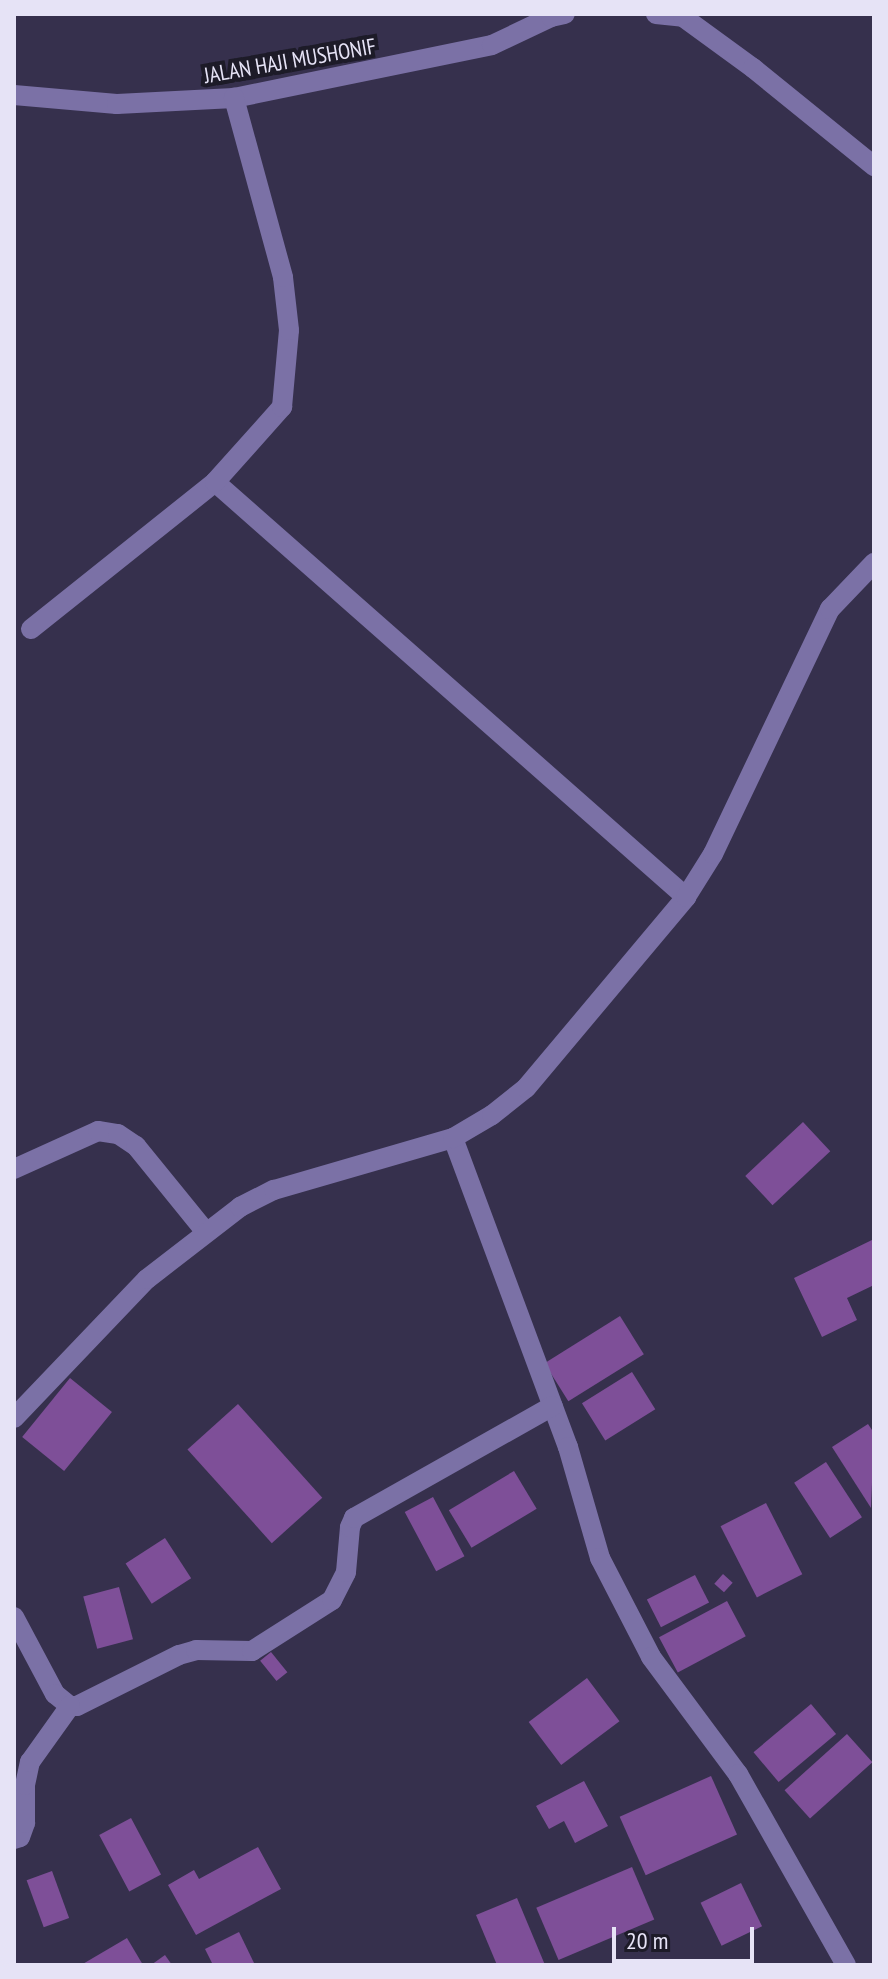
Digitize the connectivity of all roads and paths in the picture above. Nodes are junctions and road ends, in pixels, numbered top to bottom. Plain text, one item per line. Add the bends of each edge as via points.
1 (565, 14) edge
2 (656, 14) edge
3 (684, 16) edge
4 (14, 95) edge
5 (234, 98) junction
6 (874, 166) edge
7 (215, 482) junction
8 (874, 563) edge
9 (31, 629) dead end
10 (686, 897) junction
11 (453, 1138) junction
12 (14, 1169) edge
13 (205, 1231) junction
14 (553, 1406) junction
15 (14, 1418) edge
16 (15, 1620) edge
17 (70, 1706) junction
18 (14, 1839) edge
19 (846, 1965) edge

1 - 5 street, JALAN HAJI MUSHONIF via 492,45
2 - 3 street
3 - 6 street
4 - 5 street, JALAN HAJI MUSHONIF via 117,104
5 - 7 street via 283,277 287,375 282,407
7 - 9 street
7 - 10 street
8 - 10 street via 830,609 713,854
10 - 11 street via 526,1088
11 - 13 street via 274,1190
11 - 14 street
12 - 13 street via 98,1131 118,1134 136,1146
13 - 15 street via 147,1279
14 - 17 street via 354,1518 346,1572 332,1600 259,1649 179,1655
14 - 19 street via 600,1558 644,1643 738,1774
16 - 17 street via 55,1694
17 - 18 street via 30,1762 25,1823

